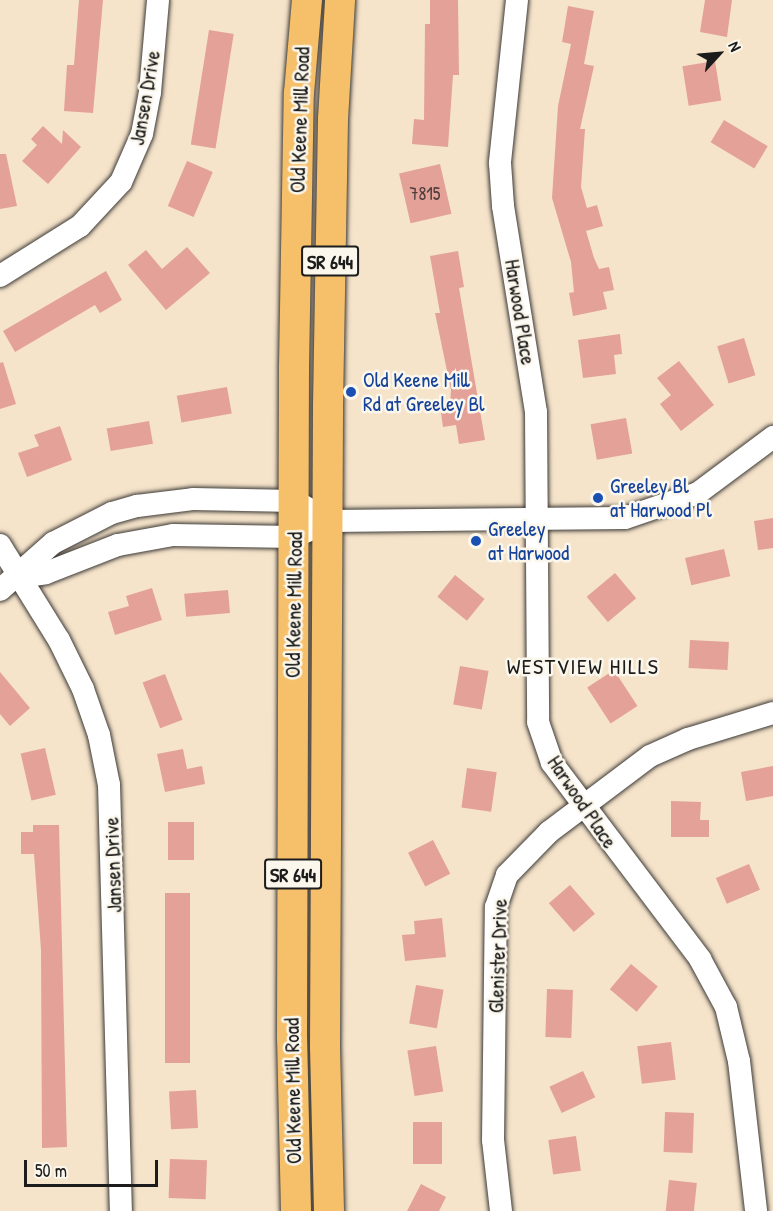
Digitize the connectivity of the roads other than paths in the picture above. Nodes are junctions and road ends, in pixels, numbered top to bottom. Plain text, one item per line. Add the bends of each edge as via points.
1 (158, 0) edge
2 (307, 0) edge
3 (340, 0) edge
4 (517, 0) edge
5 (0, 276) edge
6 (773, 436) edge
7 (295, 501) junction
8 (330, 521) junction
9 (537, 522) junction
10 (294, 537) junction
11 (0, 545) edge
12 (19, 577) junction
13 (0, 590) edge
14 (773, 713) edge
15 (583, 806) junction
16 (121, 1211) edge
17 (296, 1211) edge
18 (328, 1211) edge
19 (501, 1211) edge
20 (756, 1211) edge

1 - 5 street, Jansen Drive via 144,123 134,157 121,182 80,226
2 - 7 main road, Old Keene Mill Road / SR 644 via 299,93
3 - 8 main road, Old Keene Mill Road / SR 644 via 329,276
4 - 9 street, Harwood Place via 501,164 503,206 536,412
6 - 9 street via 716,483 666,507 625,518
7 - 8 street
7 - 10 main road, Old Keene Mill Road / SR 644
7 - 12 street via 193,499 112,513 53,543
8 - 9 street
8 - 10 street
8 - 18 main road, Old Keene Mill Road / SR 644 via 325,1034
9 - 15 street, Harwood Place via 538,722 552,763
10 - 12 street via 144,539 46,573
10 - 17 main road, Old Keene Mill Road / SR 644 via 292,1038
11 - 12 street, Jansen Drive
12 - 13 street
12 - 16 street, Jansen Drive via 59,640 83,690 99,735 109,785
14 - 15 street, Glenister Drive via 688,739 650,756
15 - 19 street, Glenister Drive via 520,858 507,875 496,907 494,1140
15 - 20 street, Harwood Place via 700,959 726,1007 739,1060

